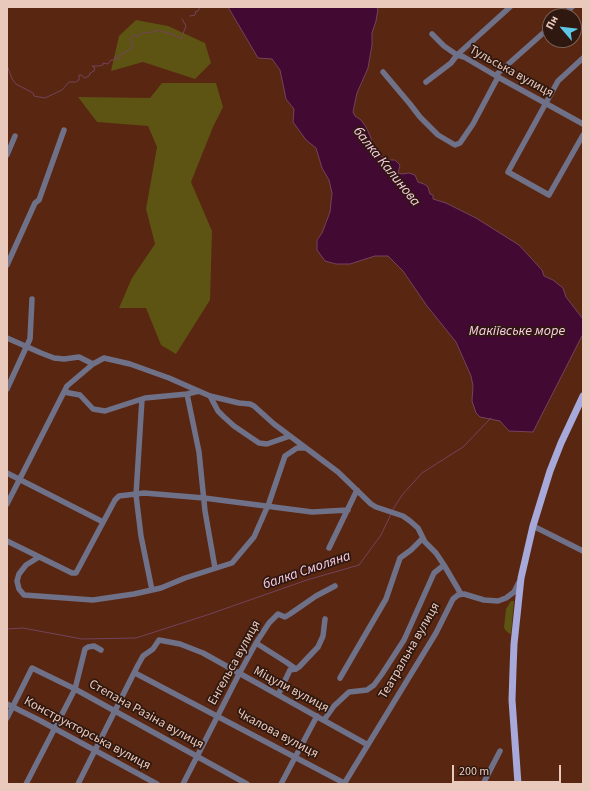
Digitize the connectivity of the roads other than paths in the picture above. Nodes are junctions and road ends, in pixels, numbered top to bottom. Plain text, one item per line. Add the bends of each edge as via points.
1 (510, 7) edge
2 (432, 34) dead end
3 (542, 34) edge
4 (457, 54) junction
5 (583, 58) edge
6 (503, 69) junction
7 (383, 72) dead end
8 (497, 76) junction
9 (426, 82) dead end
10 (508, 82) junction
11 (546, 103) junction
12 (583, 124) edge
13 (64, 130) dead end
14 (583, 135) edge
15 (15, 136) dead end
16 (7, 155) edge
17 (7, 265) edge
18 (32, 300) dead end
19 (7, 338) edge
20 (27, 348) junction
21 (93, 364) junction
22 (7, 389) edge
23 (199, 391) junction
24 (64, 392) junction
25 (187, 394) junction
26 (210, 396) junction
27 (583, 396) edge
28 (142, 399) junction
29 (290, 436) junction
30 (307, 448) junction
31 (7, 473) edge
32 (20, 480) junction
33 (357, 490) junction
34 (136, 494) junction
35 (204, 498) junction
36 (7, 504) edge
37 (268, 506) junction
38 (348, 510) junction
39 (103, 522) junction
40 (533, 526) junction
41 (423, 538) junction
42 (7, 541) edge
43 (330, 548) dead end
44 (583, 551) edge
45 (39, 557) junction
46 (444, 564) junction
47 (215, 568) junction
48 (521, 578) junction
49 (335, 586) dead end
50 (152, 590) junction
51 (461, 594) junction
52 (325, 619) dead end
53 (256, 643) junction
54 (101, 650) dead end
55 (296, 669) junction
56 (135, 673) junction
57 (239, 674) junction
58 (340, 678) dead end
59 (75, 689) junction
60 (278, 695) junction
61 (10, 706) edge
62 (116, 712) junction
63 (218, 716) junction
64 (317, 716) junction
65 (7, 718) edge
66 (324, 720) junction
67 (55, 729) junction
68 (368, 745) junction
69 (95, 750) junction
70 (500, 751) dead end
71 (197, 756) junction
72 (296, 757) junction
73 (344, 783) edge
74 (26, 784) edge
75 (78, 784) edge
76 (157, 784) edge
77 (183, 784) edge
78 (247, 784) edge
79 (281, 784) edge
80 (482, 784) edge
81 (518, 784) edge

1 - 4 street
2 - 4 street, Тульська вулиця
3 - 6 street
4 - 8 street, Тульська вулиця
4 - 9 street via 451,63
5 - 11 street via 558,80
6 - 8 street
6 - 10 street
7 - 8 street via 420,117 438,135 455,145 460,143 473,124
8 - 10 street, Тульська вулиця
10 - 11 street, Тульська вулиця
11 - 12 street, Тульська вулиця
11 - 14 street via 508,172 550,195
13 - 17 street via 39,200 35,203
15 - 16 street
18 - 20 street via 30,339
19 - 20 street
20 - 21 street via 54,358 79,358
20 - 22 street
21 - 23 street via 104,358 130,364
21 - 24 street
23 - 25 street
23 - 26 street
24 - 28 street via 80,395 93,409 105,411
24 - 32 street
25 - 28 street
25 - 35 street via 199,452
26 - 29 street via 250,404
26 - 29 street via 224,417 259,443 267,444
27 - 40 main road via 553,464
28 - 34 street
29 - 30 street
30 - 33 street
30 - 37 street via 297,448 286,456
31 - 32 street
32 - 36 street
32 - 39 street
33 - 38 street
33 - 41 street via 376,507 396,513 410,521 418,528
34 - 35 street
34 - 39 street via 119,496
34 - 50 street
35 - 37 street
35 - 47 street
37 - 38 street via 312,512
37 - 47 street via 254,537 232,563
38 - 43 street
39 - 45 street via 76,573
40 - 44 street
40 - 48 main road
41 - 46 street
41 - 58 street via 400,558 386,599
42 - 45 street
45 - 50 street via 26,565 19,574 19,589 24,595 93,600
46 - 51 street
46 - 66 street via 434,573 406,636 378,680 367,690 349,692
47 - 50 street
48 - 51 street via 514,592 498,601
48 - 81 main road via 512,670
49 - 53 street, Енгельса вулиця via 290,614 278,614
51 - 68 street, Театральна вулиця via 451,602 436,633
52 - 55 street via 323,636 318,647
53 - 55 street
53 - 57 street, Енгельса вулиця
54 - 59 street via 94,646 85,649
55 - 60 street via 290,670
56 - 57 street, Міцули вулиця via 143,656 153,649 159,640 180,644 203,653
56 - 62 street
56 - 63 street, Чкалова вулиця
57 - 60 street, Міцули вулиця
57 - 63 street, Енгельса вулиця
59 - 61 street, Степана Разіна вулиця via 32,668
59 - 62 street, Степана Разіна вулиця
59 - 67 street
60 - 64 street, Міцули вулиця
61 - 65 street
61 - 67 street, Конструкторська вулиця
62 - 69 street
62 - 71 street, Степана Разіна вулиця
63 - 71 street, Енгельса вулиця
63 - 72 street, Чкалова вулиця
64 - 66 street, Міцули вулиця
64 - 72 street
66 - 68 street, Міцули вулиця
67 - 69 street, Конструкторська вулиця
67 - 74 street
68 - 73 street, Театральна вулиця
69 - 75 street
69 - 76 street, Конструкторська вулиця
70 - 80 street
71 - 77 street, Енгельса вулиця
71 - 78 street, Степана Разіна вулиця
72 - 73 street, Чкалова вулиця
72 - 79 street

